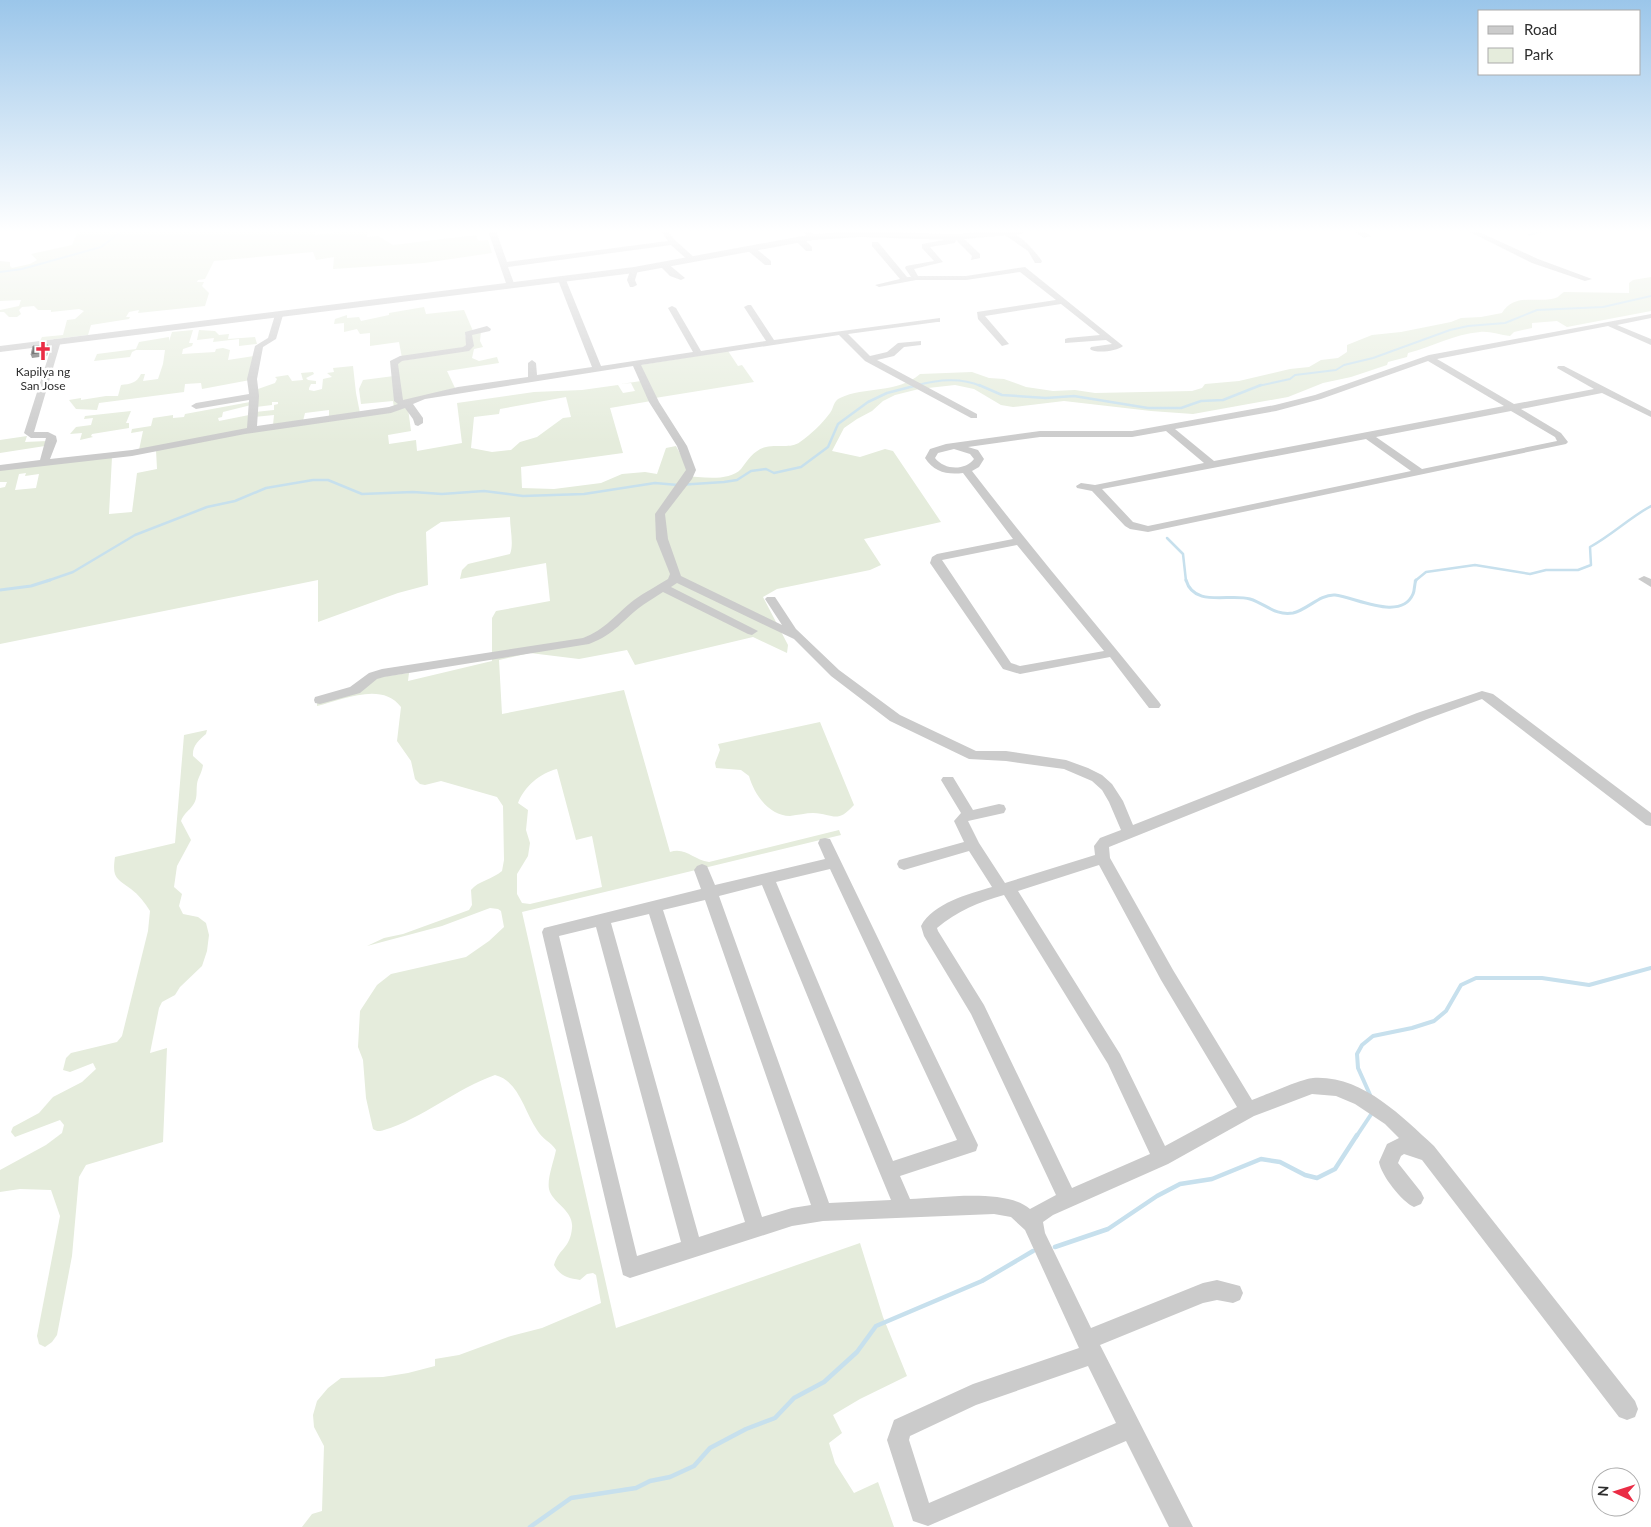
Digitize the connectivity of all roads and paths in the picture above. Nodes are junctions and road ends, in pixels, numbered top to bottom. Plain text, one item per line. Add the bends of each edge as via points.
1 (381, 302) edge
2 (574, 302) edge
3 (1055, 302) edge
4 (1065, 302) edge
5 (748, 307) dead end
6 (672, 308) dead end
7 (279, 315) junction
8 (1651, 316) edge
9 (937, 320) dead end
10 (1611, 325) junction
11 (486, 330) dead end
12 (841, 332) junction
13 (1108, 337) junction
14 (57, 341) junction
15 (1068, 341) dead end
16 (1651, 342) edge
17 (772, 343) junction
18 (918, 343) dead end
19 (1005, 344) dead end
20 (0, 349) edge
21 (1094, 349) dead end
22 (698, 353) junction
23 (1429, 358) junction
24 (868, 359) junction
25 (636, 362) junction
26 (532, 363) dead end
27 (596, 368) junction
28 (1561, 368) dead end
29 (533, 378) junction
30 (1602, 390) junction
31 (254, 396) junction
32 (406, 405) junction
33 (196, 406) dead end
34 (1510, 407) junction
35 (1648, 414) edge
36 (974, 416) dead end
37 (418, 423) dead end
38 (1167, 427) junction
39 (252, 430) junction
40 (1368, 436) junction
41 (995, 439) junction
42 (946, 447) junction
43 (979, 459) junction
44 (44, 462) junction
45 (1212, 465) junction
46 (0, 468) edge
47 (965, 470) junction
48 (1420, 472) junction
49 (1081, 486) dead end
50 (1096, 488) junction
51 (1020, 541) junction
52 (676, 578) junction
53 (662, 587) junction
54 (771, 599) dead end
55 (752, 631) dead end
56 (800, 639) junction
57 (1113, 653) junction
58 (320, 700) dead end
59 (1154, 705) dead end
60 (948, 780) dead end
61 (999, 809) dead end
62 (970, 816) junction
63 (1651, 821) edge
64 (1129, 833) junction
65 (825, 843) dead end
66 (973, 845) junction
67 (1103, 858) junction
68 (834, 862) junction
69 (904, 864) dead end
70 (702, 870) dead end
71 (768, 878) junction
72 (1005, 889) junction
73 (710, 893) junction
74 (654, 906) junction
75 (602, 919) junction
76 (1248, 1110) junction
77 (1427, 1152) junction
78 (1161, 1158) junction
79 (888, 1170) junction
80 (1414, 1198) dead end
81 (1067, 1200) junction
82 (904, 1209) junction
83 (824, 1212) junction
84 (1033, 1224) junction
85 (756, 1227) junction
86 (692, 1247) junction
87 (1233, 1293) dead end
88 (1089, 1347) junction
89 (1628, 1408) dead end
90 (1130, 1428) junction
91 (1181, 1527) edge

1 - 7 street
2 - 27 street
3 - 19 street via 980,314
4 - 13 street
5 - 17 street
6 - 22 street
7 - 14 street
7 - 31 street via 272,339 259,346 252,379
8 - 10 street
9 - 12 street
10 - 16 street
10 - 23 street
11 - 32 street via 468,333 470,346 466,349 393,362 398,400
12 - 17 street
12 - 24 street
13 - 15 street
13 - 21 street via 1119,346
14 - 20 street
14 - 44 street via 29,433 51,436
17 - 22 street
18 - 24 street via 900,345 891,355
22 - 25 street
23 - 34 street
23 - 38 street via 1318,397 1276,408
24 - 36 street
25 - 27 street
25 - 52 street via 654,402 682,446 691,467 688,477 660,514 662,539
26 - 29 street
27 - 29 street
28 - 30 street
29 - 32 street via 426,396
30 - 34 street
30 - 35 street
31 - 33 street
31 - 39 street
32 - 37 street via 418,418
32 - 39 street via 391,410
34 - 40 street
34 - 48 street via 1558,435 1563,442
38 - 41 street via 1132,434 1040,434
38 - 45 street
39 - 44 street via 132,454
40 - 45 street
40 - 48 street
41 - 42 street
41 - 43 street via 983,447
42 - 43 street via 969,449
42 - 47 street via 931,454 931,462 947,470
43 - 47 street
44 - 46 street
45 - 50 street
47 - 51 street
48 - 50 street via 1148,528 1129,524
49 - 50 street
51 - 57 street
51 - 57 street via 936,559 1007,666 1020,670
52 - 53 street
52 - 56 street
53 - 55 street
53 - 58 street via 638,603 614,626 584,641 382,673 355,690
54 - 56 street
56 - 64 street via 836,673 888,714 964,753 985,758 1006,756 1052,763 1097,778 1116,802
57 - 59 street
60 - 62 street
61 - 62 street
62 - 66 street via 961,821
63 - 64 street via 1482,695
64 - 67 street via 1105,842 1101,846
65 - 68 street
66 - 69 street
66 - 72 street
67 - 72 street
67 - 76 street via 1176,990
68 - 71 street
68 - 79 street via 969,1145
70 - 73 street
71 - 73 street
71 - 79 street
72 - 78 street via 1114,1059
72 - 81 street via 964,901 934,921 929,926 930,932 978,1010
73 - 74 street
73 - 83 street
74 - 75 street
74 - 85 street
75 - 86 street
75 - 86 street via 550,932 630,1268
76 - 77 street via 1312,1086 1337,1088 1361,1098 1391,1118
76 - 78 street
77 - 80 street via 1403,1145 1389,1157 1390,1167
77 - 89 street
78 - 81 street
79 - 82 street
81 - 84 street via 1038,1214
82 - 83 street
82 - 84 street via 994,1205 1016,1209
83 - 85 street
84 - 88 street
85 - 86 street
87 - 88 street via 1217,1290 1203,1293
88 - 90 street
88 - 90 street via 902,1428 898,1440 922,1513 928,1515
90 - 91 street

